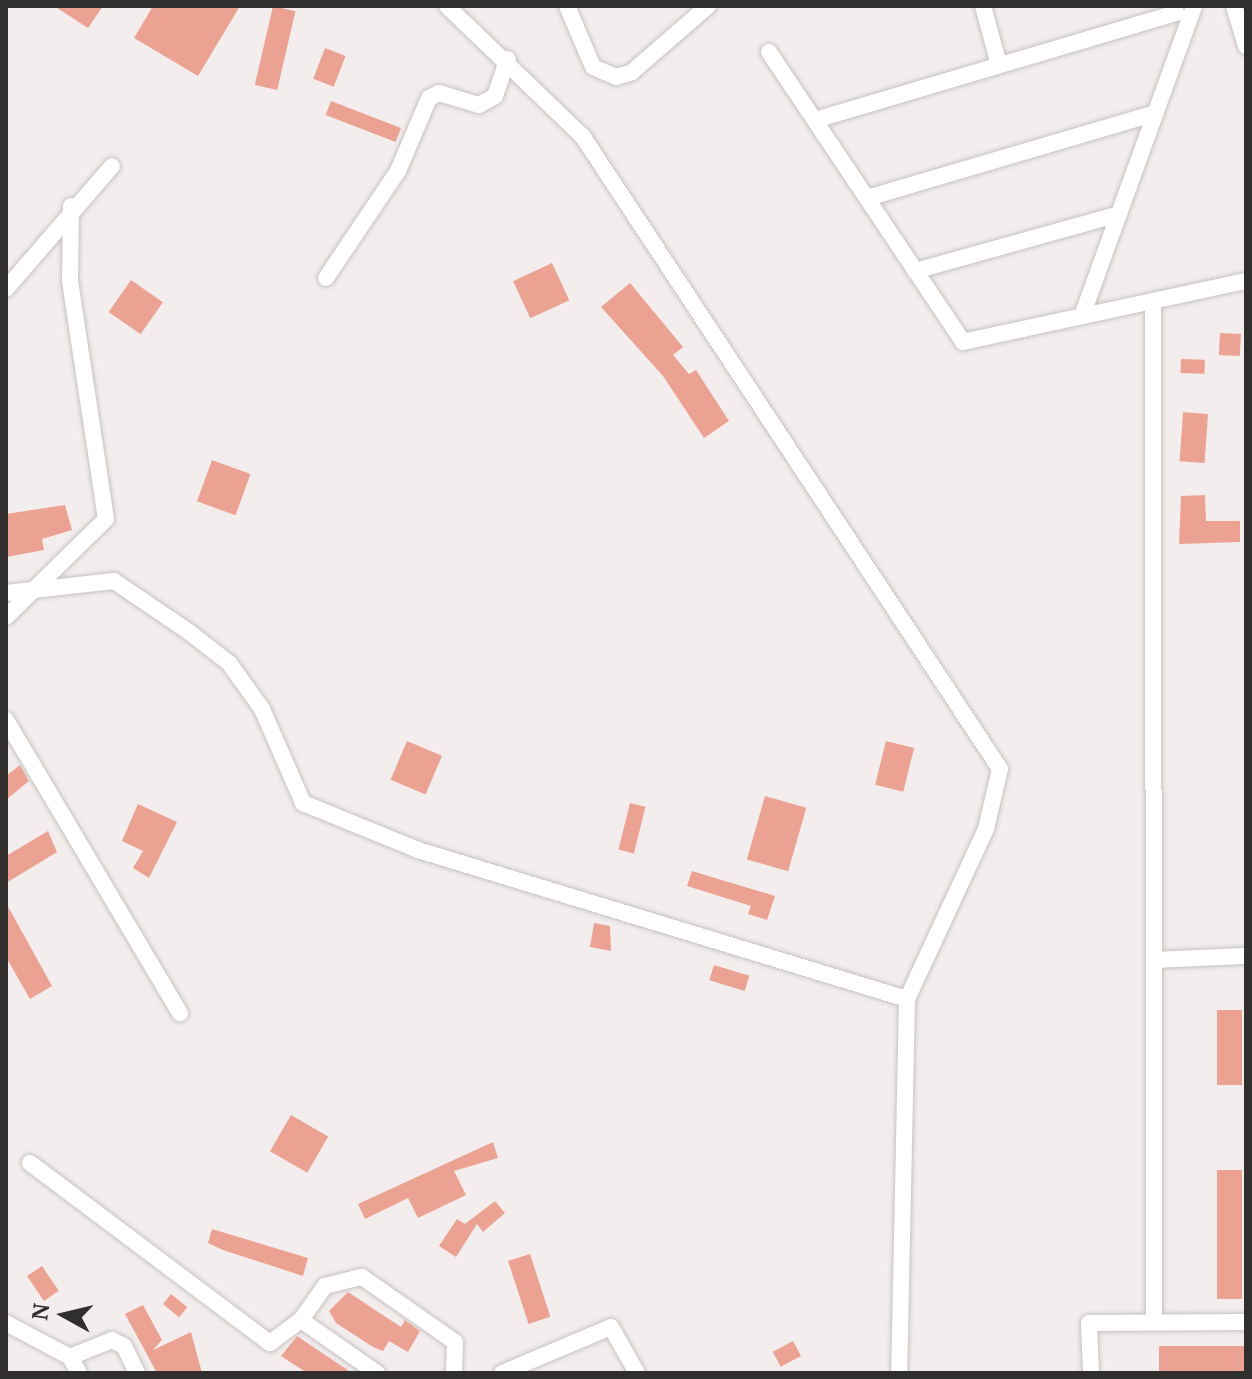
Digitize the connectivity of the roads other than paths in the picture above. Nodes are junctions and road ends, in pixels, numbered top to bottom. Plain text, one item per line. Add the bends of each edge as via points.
1 (447, 6) edge
2 (567, 6) edge
3 (708, 6) edge
4 (983, 6) edge
5 (1194, 6) edge
6 (1236, 6) edge
7 (1174, 10) edge
8 (1184, 36) junction
9 (1246, 46) edge
10 (769, 52) dead end
11 (508, 59) junction
12 (999, 65) junction
13 (1156, 113) junction
14 (815, 120) junction
15 (112, 166) dead end
16 (867, 198) junction
17 (71, 206) junction
18 (1119, 214) junction
19 (915, 271) junction
20 (326, 278) dead end
21 (1246, 281) edge
22 (6, 289) edge
23 (1153, 301) junction
24 (1082, 316) junction
25 (44, 585) junction
26 (6, 593) edge
27 (6, 617) edge
28 (6, 720) edge
29 (1246, 956) edge
30 (1157, 960) junction
31 (907, 999) junction
32 (180, 1013) dead end
33 (30, 1163) dead end
34 (301, 1320) junction
35 (1154, 1322) junction
36 (1246, 1322) edge
37 (6, 1323) edge
38 (70, 1357) junction
39 (535, 1368) edge
40 (79, 1373) edge
41 (137, 1373) edge
42 (377, 1373) edge
43 (454, 1373) edge
44 (502, 1373) edge
45 (637, 1373) edge
46 (899, 1373) edge
47 (1091, 1373) edge

1 - 11 street
2 - 3 street via 593,67 616,77 632,72
4 - 12 street
5 - 8 street
6 - 9 street
7 - 8 street
7 - 12 street
8 - 13 street
10 - 14 street
11 - 20 street via 495,96 479,105 439,93 429,98 398,171
11 - 31 street via 583,137 991,749 998,796
12 - 14 street
13 - 16 street
13 - 18 street
14 - 16 street
15 - 17 street
16 - 19 street
17 - 22 street
17 - 25 street via 70,280 106,519
18 - 19 street
18 - 24 street
19 - 24 street via 963,342
21 - 23 street
23 - 24 street
23 - 30 street
25 - 26 street
25 - 27 street
25 - 31 street via 114,581 229,663 262,709 303,803 418,850
28 - 32 street
29 - 30 street
30 - 35 street
31 - 46 street
33 - 34 street via 270,1343
34 - 42 street
34 - 43 street via 325,1286 362,1277 455,1342
35 - 36 street
35 - 47 street via 1089,1323
37 - 38 street
38 - 40 street
38 - 41 street via 112,1340 124,1346
39 - 44 street
39 - 45 street via 611,1327

